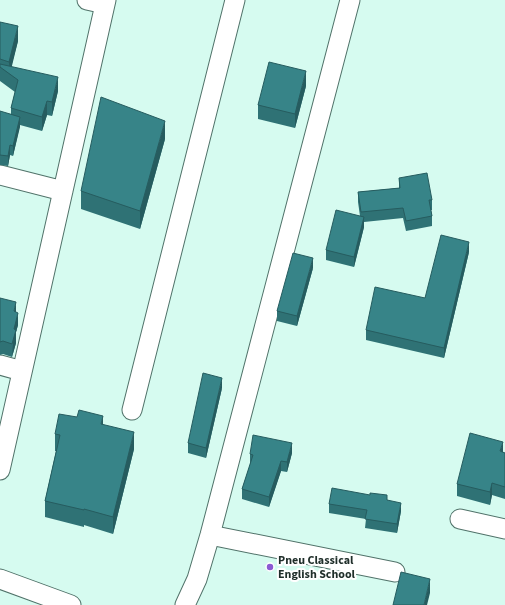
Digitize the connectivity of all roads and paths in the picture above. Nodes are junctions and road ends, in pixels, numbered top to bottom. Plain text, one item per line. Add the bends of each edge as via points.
1 (235, 0) edge
2 (350, 0) edge
3 (100, 1) edge
4 (0, 175) edge
5 (63, 191) junction
6 (0, 365) edge
7 (22, 371) junction
8 (132, 410) dead end
9 (0, 470) edge
10 (460, 519) dead end
11 (505, 529) edge
12 (210, 535) junction
13 (395, 572) dead end
14 (0, 579) edge
15 (71, 605) edge
16 (185, 605) edge

1 - 8 street
2 - 12 street
3 - 5 street
4 - 5 street
5 - 7 street
6 - 7 street
7 - 9 street
10 - 11 street
12 - 13 street
12 - 16 street via 197,579
14 - 15 street

